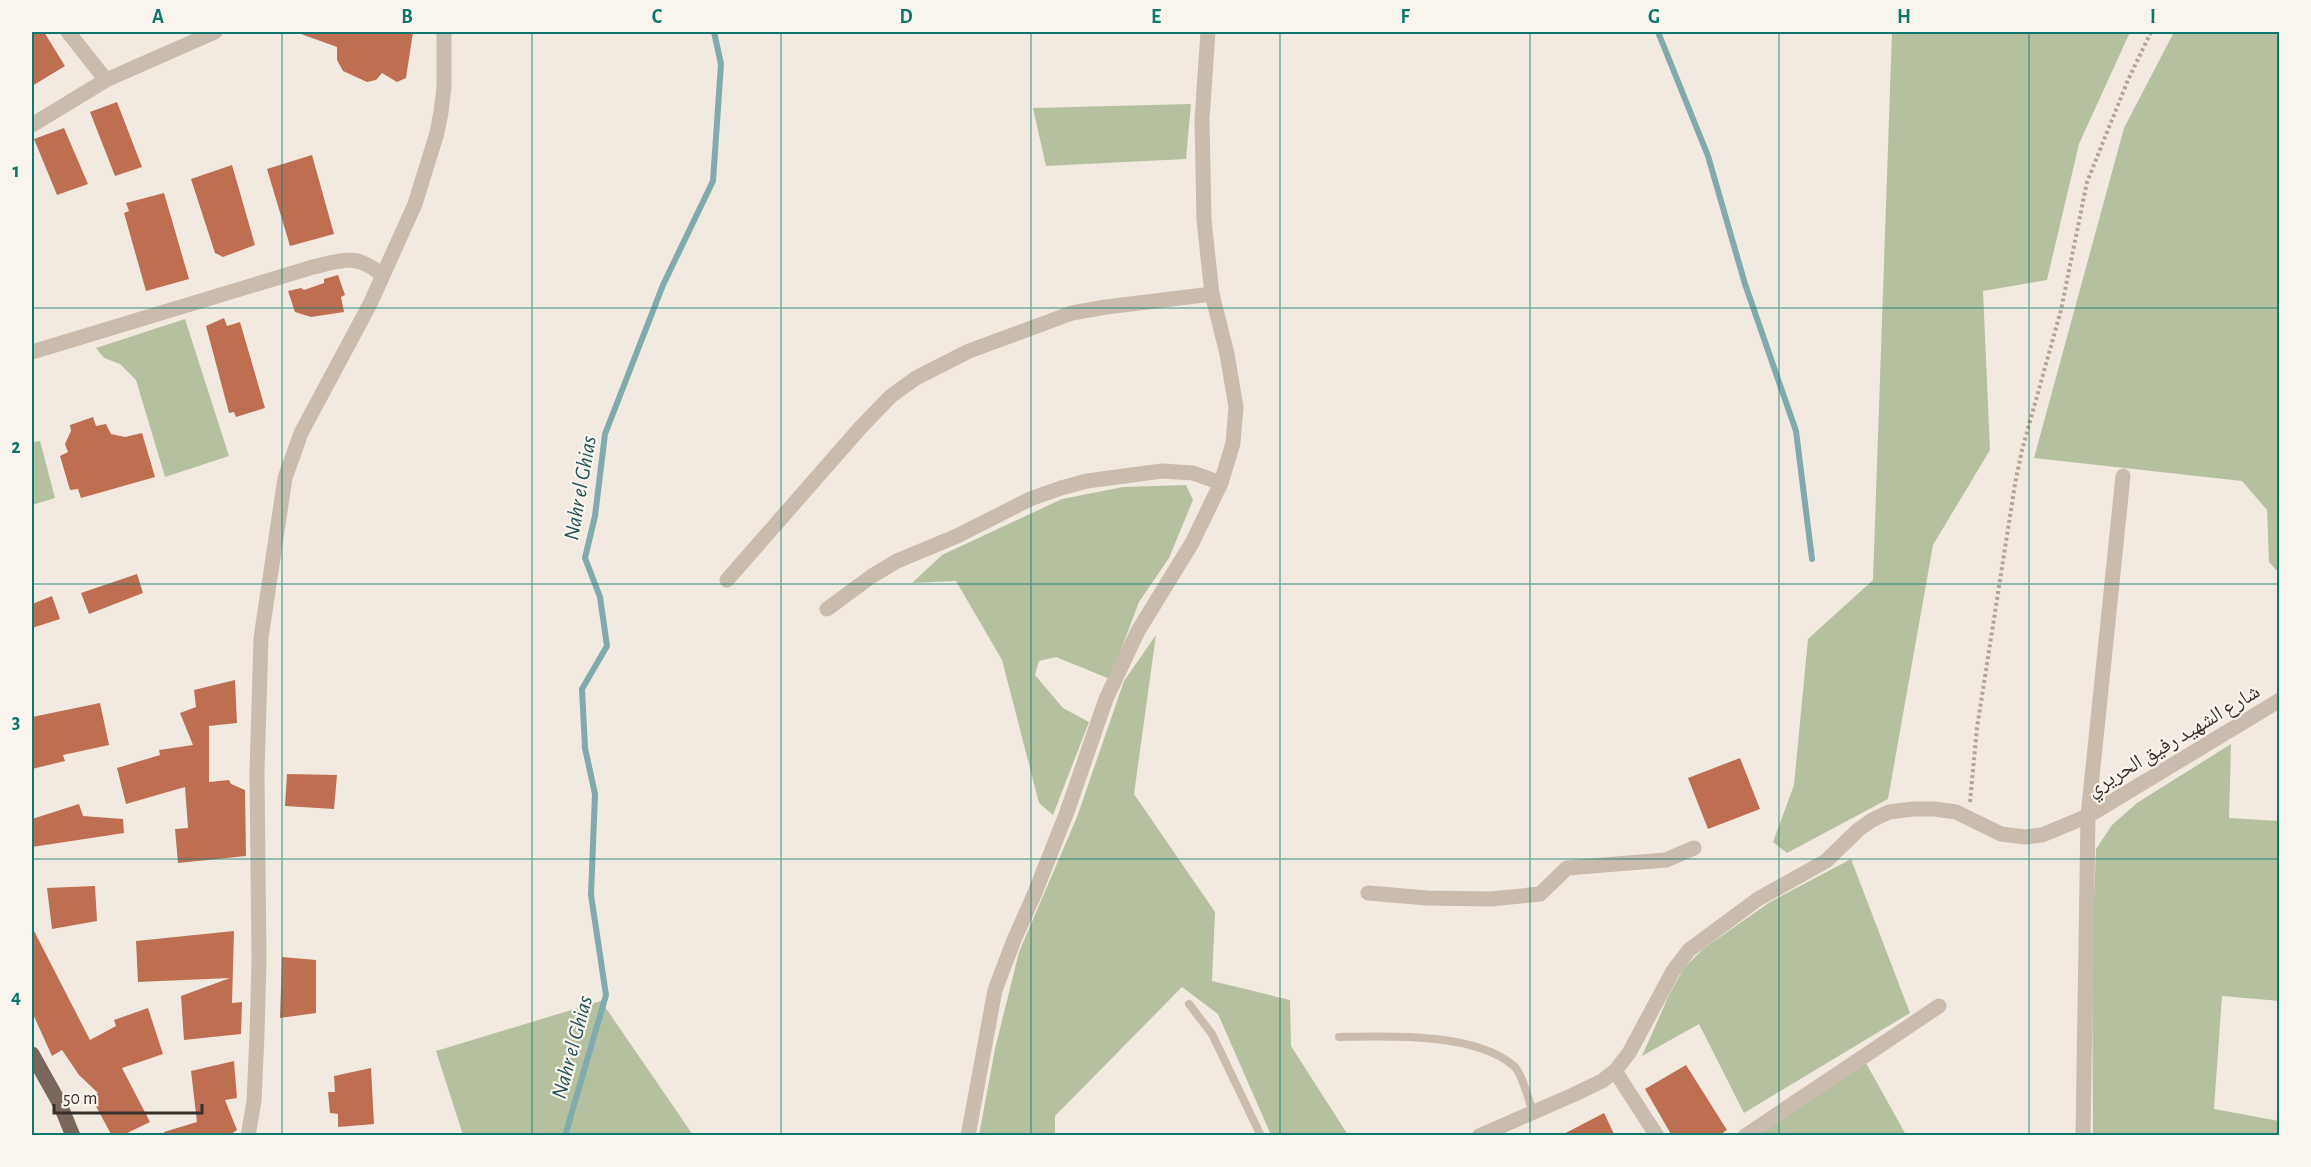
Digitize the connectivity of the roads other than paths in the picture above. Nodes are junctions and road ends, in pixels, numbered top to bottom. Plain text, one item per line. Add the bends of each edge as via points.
1 (68, 32) edge
2 (215, 32) edge
3 (444, 32) edge
4 (1208, 32) edge
5 (106, 80) junction
6 (32, 125) edge
7 (382, 275) junction
8 (1212, 294) junction
9 (32, 352) edge
10 (2123, 476) dead end
11 (1221, 483) junction
12 (727, 580) dead end
13 (827, 609) dead end
14 (2280, 700) edge
15 (2088, 816) junction
16 (1694, 848) dead end
17 (1368, 893) dead end
18 (1188, 1004) dead end
19 (1939, 1006) dead end
20 (1339, 1037) dead end
21 (32, 1054) edge
22 (1615, 1071) junction
23 (1533, 1112) junction
24 (73, 1136) edge
25 (248, 1136) edge
26 (968, 1136) edge
27 (1261, 1136) edge
28 (1479, 1136) edge
29 (1657, 1136) edge
30 (1745, 1136) edge
31 (2084, 1136) edge

1 - 5 street
2 - 5 street
3 - 7 street via 444,87 437,133 415,204
4 - 8 street via 1202,119 1204,220
5 - 6 street
7 - 9 street via 353,259 313,267
7 - 25 street via 301,433 285,478 279,512 261,638 257,782 259,961 254,1101
8 - 11 street via 1236,407 1233,444
8 - 12 street via 1072,313 969,351 916,378 891,396 861,427
10 - 15 street
11 - 13 street via 1193,473 1162,471 1061,488 897,561
11 - 26 street via 1192,543 1138,631 1106,699 1067,812 995,990
14 - 15 street, شارع الشهيد رفيق الحريري
15 - 22 street, شارع الشهيد رفيق الحريري via 2042,835 2025,837 2001,834 1956,812 1935,809 1889,812 1872,820 1826,861 1758,899 1689,950
15 - 31 street
16 - 17 street via 1666,860 1567,868 1540,894 1491,899
18 - 27 lane via 1212,1034
19 - 30 street
20 - 23 lane via 1395,1035 1455,1042 1488,1051 1515,1067
21 - 24 main road
22 - 23 street via 1602,1081
22 - 29 street
23 - 28 street

